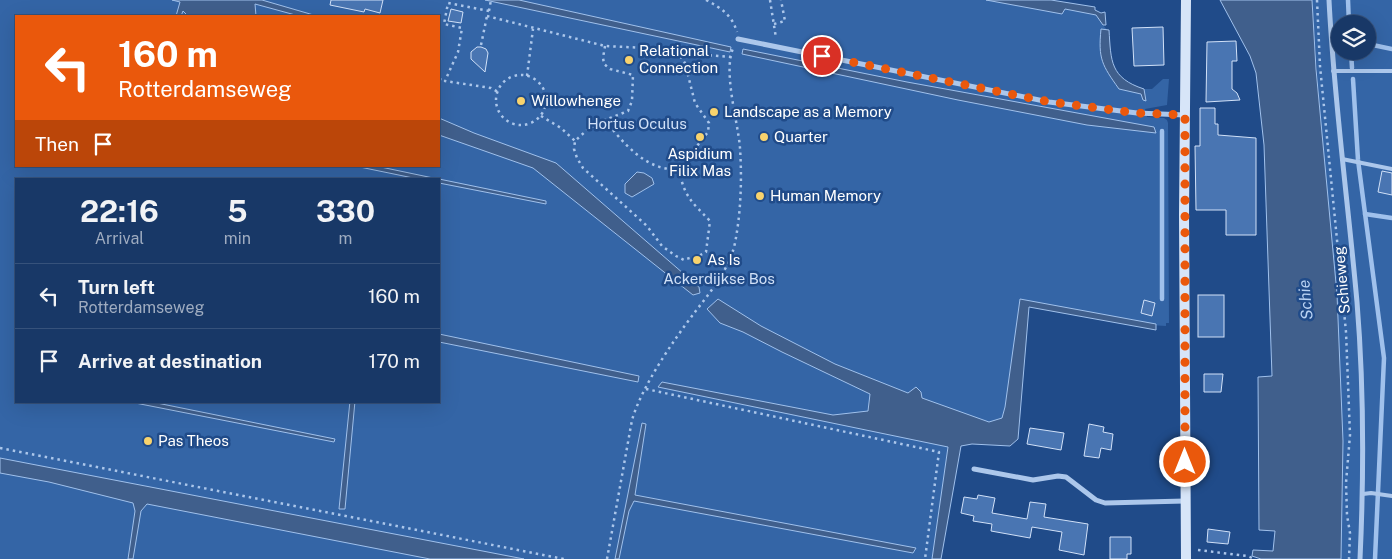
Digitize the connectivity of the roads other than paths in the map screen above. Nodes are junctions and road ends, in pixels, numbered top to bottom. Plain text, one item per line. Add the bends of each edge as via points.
1 (1186, 0) edge
2 (1329, 0) edge
3 (738, 38) road end
4 (1392, 70) edge
5 (1333, 72) junction
6 (1185, 115) junction
7 (1342, 159) junction
8 (1392, 169) edge
9 (974, 469) dead end
10 (1363, 494) junction
11 (1391, 496) edge
12 (1186, 501) junction
13 (1186, 554) edge
14 (1360, 559) edge

1 - 6 street
2 - 5 street, Schieweg
3 - 6 street via 1050,102 1137,113
4 - 5 lane
5 - 7 street, Schieweg
6 - 12 street
7 - 8 lane
7 - 10 street, Schieweg via 1358,312 1363,393
9 - 12 street via 1033,480 1066,477 1105,503
10 - 11 lane
10 - 14 street, Schieweg
12 - 13 street

